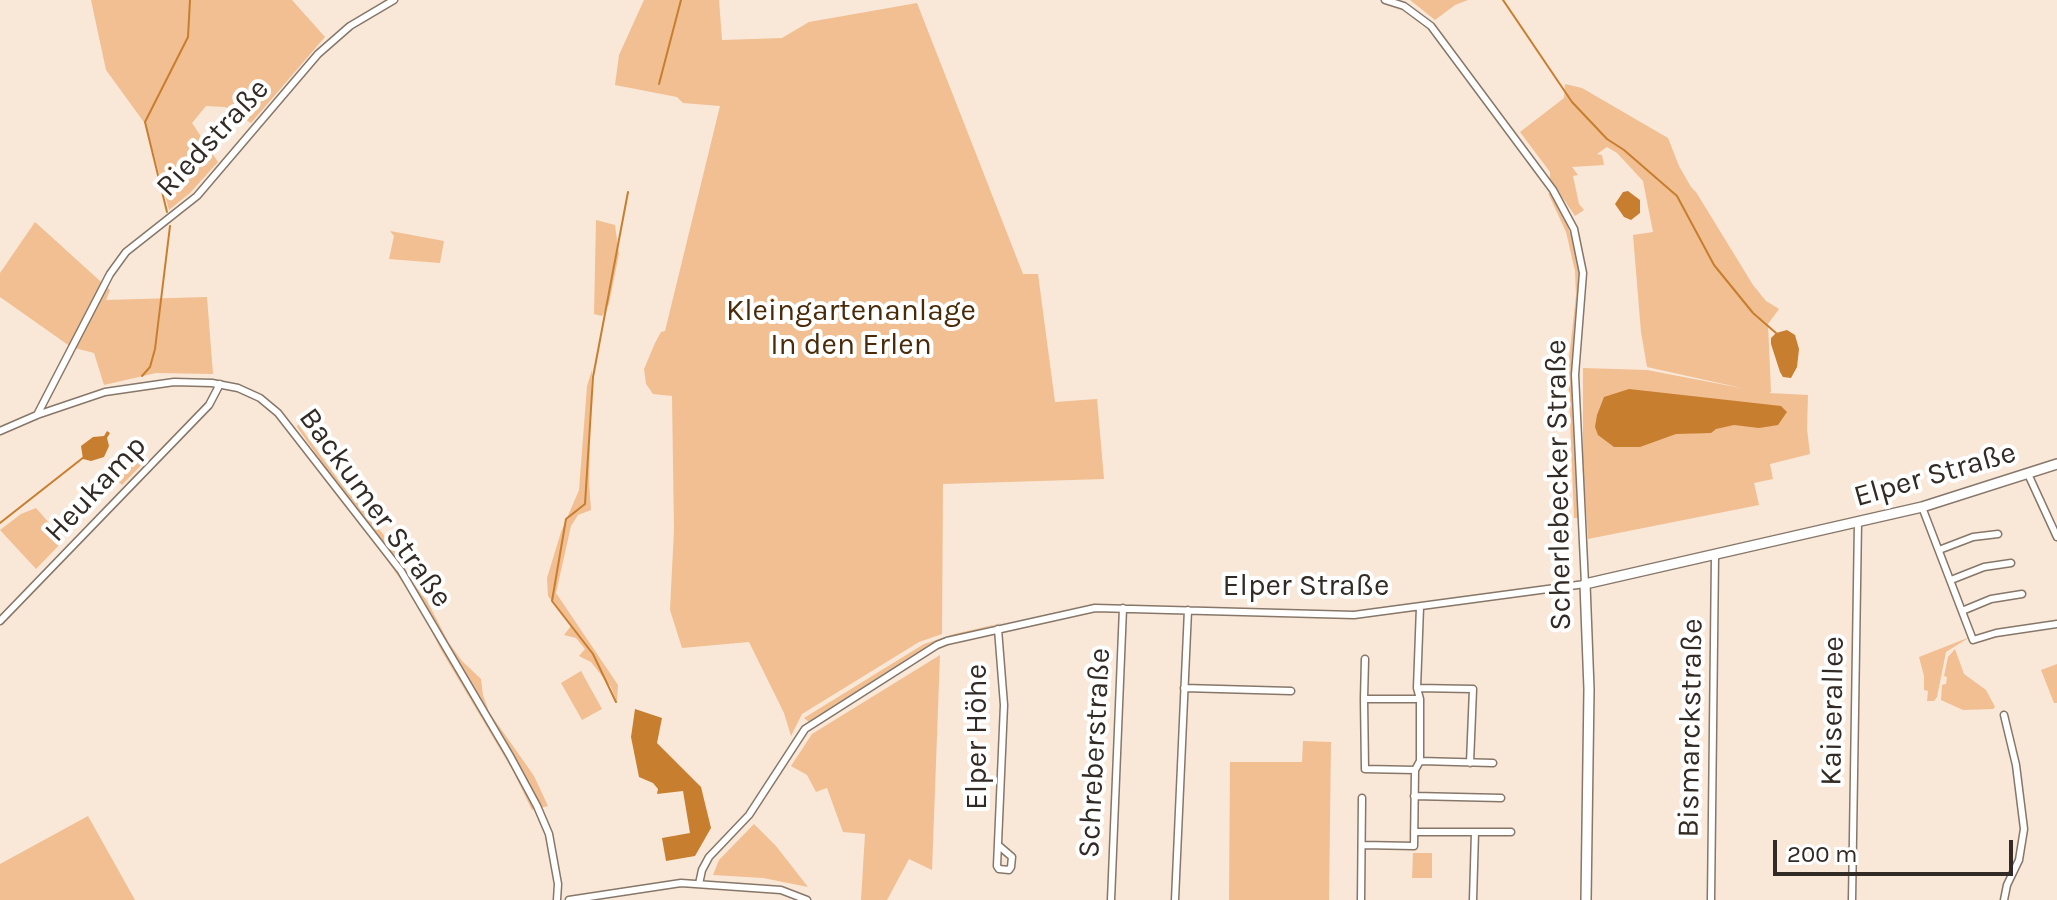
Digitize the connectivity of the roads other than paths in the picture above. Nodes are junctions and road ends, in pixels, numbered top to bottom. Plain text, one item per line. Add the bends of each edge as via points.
1 (394, 0) edge
2 (1385, 0) edge
3 (220, 384) junction
4 (37, 415) junction
5 (0, 431) edge
6 (2057, 464) edge
7 (2028, 474) junction
8 (1922, 507) junction
9 (2057, 510) edge
10 (2047, 514) junction
11 (1858, 522) junction
12 (1998, 534) dead end
13 (2057, 537) edge
14 (1939, 550) junction
15 (1715, 556) junction
16 (2011, 563) dead end
17 (1951, 580) junction
18 (1585, 584) junction
19 (2022, 594) dead end
20 (1420, 607) junction
21 (1123, 608) junction
22 (1188, 610) junction
23 (1962, 611) junction
24 (0, 621) edge
25 (2056, 624) edge
26 (998, 629) junction
27 (1365, 659) dead end
28 (1184, 688) junction
29 (1417, 688) junction
30 (1291, 691) dead end
31 (1364, 699) junction
32 (1420, 699) junction
33 (2004, 715) dead end
34 (1420, 761) junction
35 (1470, 763) junction
36 (1493, 763) dead end
37 (1415, 770) junction
38 (1414, 796) junction
39 (1362, 798) dead end
40 (1501, 798) dead end
41 (1414, 832) junction
42 (1475, 832) junction
43 (1511, 832) dead end
44 (998, 845) dead end
45 (1362, 845) junction
46 (699, 884) junction
47 (557, 900) edge
48 (569, 900) edge
49 (807, 900) edge
50 (1111, 900) edge
51 (1175, 900) edge
52 (1361, 900) edge
53 (1473, 900) edge
54 (1586, 900) edge
55 (1711, 900) edge
56 (1852, 900) edge
57 (2004, 900) edge

1 - 4 street, Riedstraße via 350,26 318,54 197,196 126,252
2 - 18 street, Scherlebecker Straße via 1415,12 1431,26 1553,190 1574,229 1583,273 1575,375
3 - 4 street, Backumer Straße via 144,385
3 - 24 street, Heukamp via 209,405
3 - 47 street, Backumer Straße via 260,398 278,413 401,571 537,806 549,834
4 - 5 street
6 - 7 street, Elper Straße
7 - 8 street, Elper Straße
7 - 10 street
8 - 11 street, Elper Straße
8 - 14 street
9 - 10 street
10 - 13 street
11 - 15 street, Elper Straße
11 - 56 street, Kaiserallee
12 - 14 street
14 - 17 street
15 - 18 street, Elper Straße
15 - 55 street, Bismarckstraße
16 - 17 street
17 - 23 street
18 - 20 street, Elper Straße
18 - 54 street, Scherlebecker Straße
19 - 23 street
20 - 22 street, Elper Straße via 1354,615
20 - 29 street
21 - 22 street, Elper Straße
21 - 26 street, Elper Straße via 1095,608
21 - 50 street, Schreberstraße
22 - 28 street
23 - 25 street via 1973,640
26 - 44 street, Elper Höhe via 1004,705
26 - 46 street, Elper Straße via 937,645 805,729 749,815 709,857
27 - 31 street
28 - 30 street
28 - 51 street
29 - 32 street
29 - 35 street via 1473,689
31 - 32 street
31 - 37 street via 1365,769
32 - 34 street
33 - 57 street via 2024,829
34 - 35 street
34 - 37 street
35 - 36 street
37 - 38 street
38 - 40 street
38 - 41 street
39 - 45 street
41 - 42 street
41 - 45 street via 1414,846
42 - 43 street
42 - 53 street
45 - 52 street
46 - 48 street
46 - 49 street via 781,890

